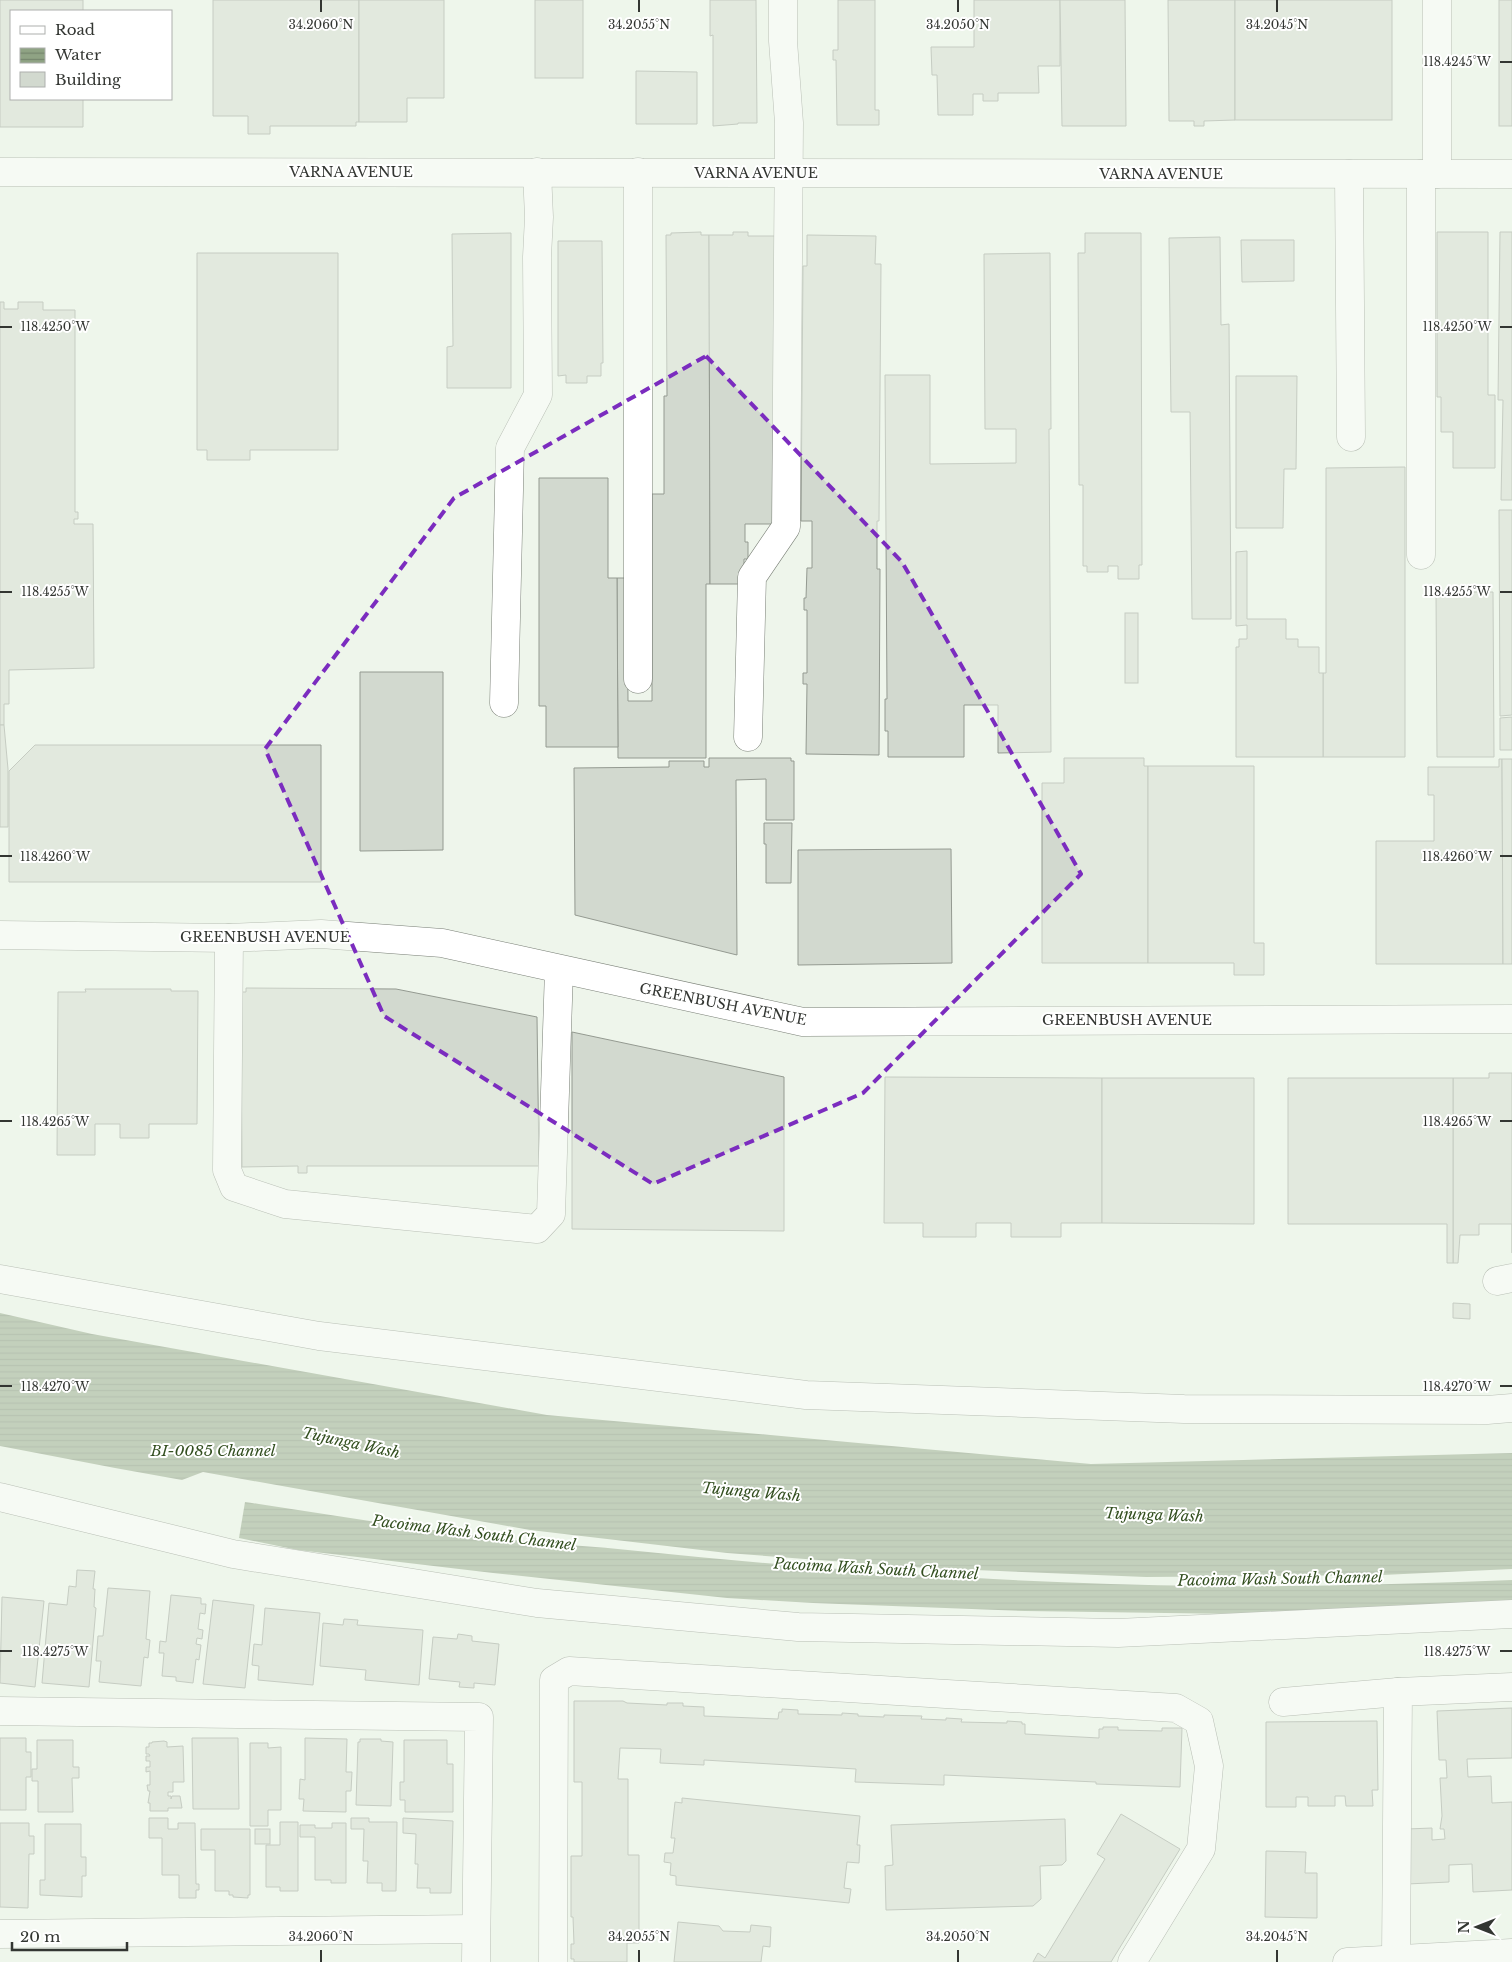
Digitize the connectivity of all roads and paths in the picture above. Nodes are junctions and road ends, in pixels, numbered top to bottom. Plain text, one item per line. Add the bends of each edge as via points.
1 (783, 0) edge
2 (1437, 0) edge
3 (0, 172) edge
4 (537, 172) junction
5 (638, 172) junction
6 (787, 173) junction
7 (1349, 174) junction
8 (1429, 174) junction
9 (1512, 174) edge
10 (1351, 437) dead end
11 (1421, 555) dead end
12 (638, 680) dead end
13 (504, 703) dead end
14 (748, 737) dead end
15 (0, 935) edge
16 (229, 938) junction
17 (559, 970) junction
18 (1512, 1019) edge
19 (0, 1279) edge
20 (1512, 1408) edge
21 (0, 1497) edge
22 (1512, 1614) edge
23 (1512, 1687) edge
24 (1398, 1692) junction
25 (1283, 1702) dead end
26 (0, 1711) edge
27 (476, 1929) junction
28 (0, 1934) edge
29 (1512, 1953) edge
30 (1396, 1958) junction
31 (476, 1962) edge
32 (552, 1962) edge
33 (1132, 1962) edge
34 (1346, 1962) edge

1 - 6 street via 789,123
2 - 8 street
3 - 4 street, VARNA AVENUE
4 - 5 street, VARNA AVENUE
4 - 13 street via 538,395 510,448
5 - 6 street, VARNA AVENUE
5 - 12 street
6 - 7 street, VARNA AVENUE
6 - 14 street via 786,527 752,577
7 - 8 street, VARNA AVENUE
7 - 10 street
8 - 9 street, VARNA AVENUE
8 - 11 street
15 - 16 street, GREENBUSH AVENUE
16 - 17 street, GREENBUSH AVENUE via 320,934 442,943
16 - 17 street via 227,1170 234,1187 285,1204 537,1230 551,1214
17 - 18 street, GREENBUSH AVENUE via 803,1022
19 - 20 street via 319,1336 806,1395 1184,1409
21 - 22 street via 252,1558 537,1603 798,1627 1118,1633
23 - 24 street
24 - 25 street
24 - 30 street
26 - 27 street via 479,1718
27 - 28 street
27 - 31 street
29 - 30 street
30 - 34 street
32 - 33 street via 554,1680 569,1671 1176,1708 1184,1712 1199,1721 1209,1766 1201,1849

